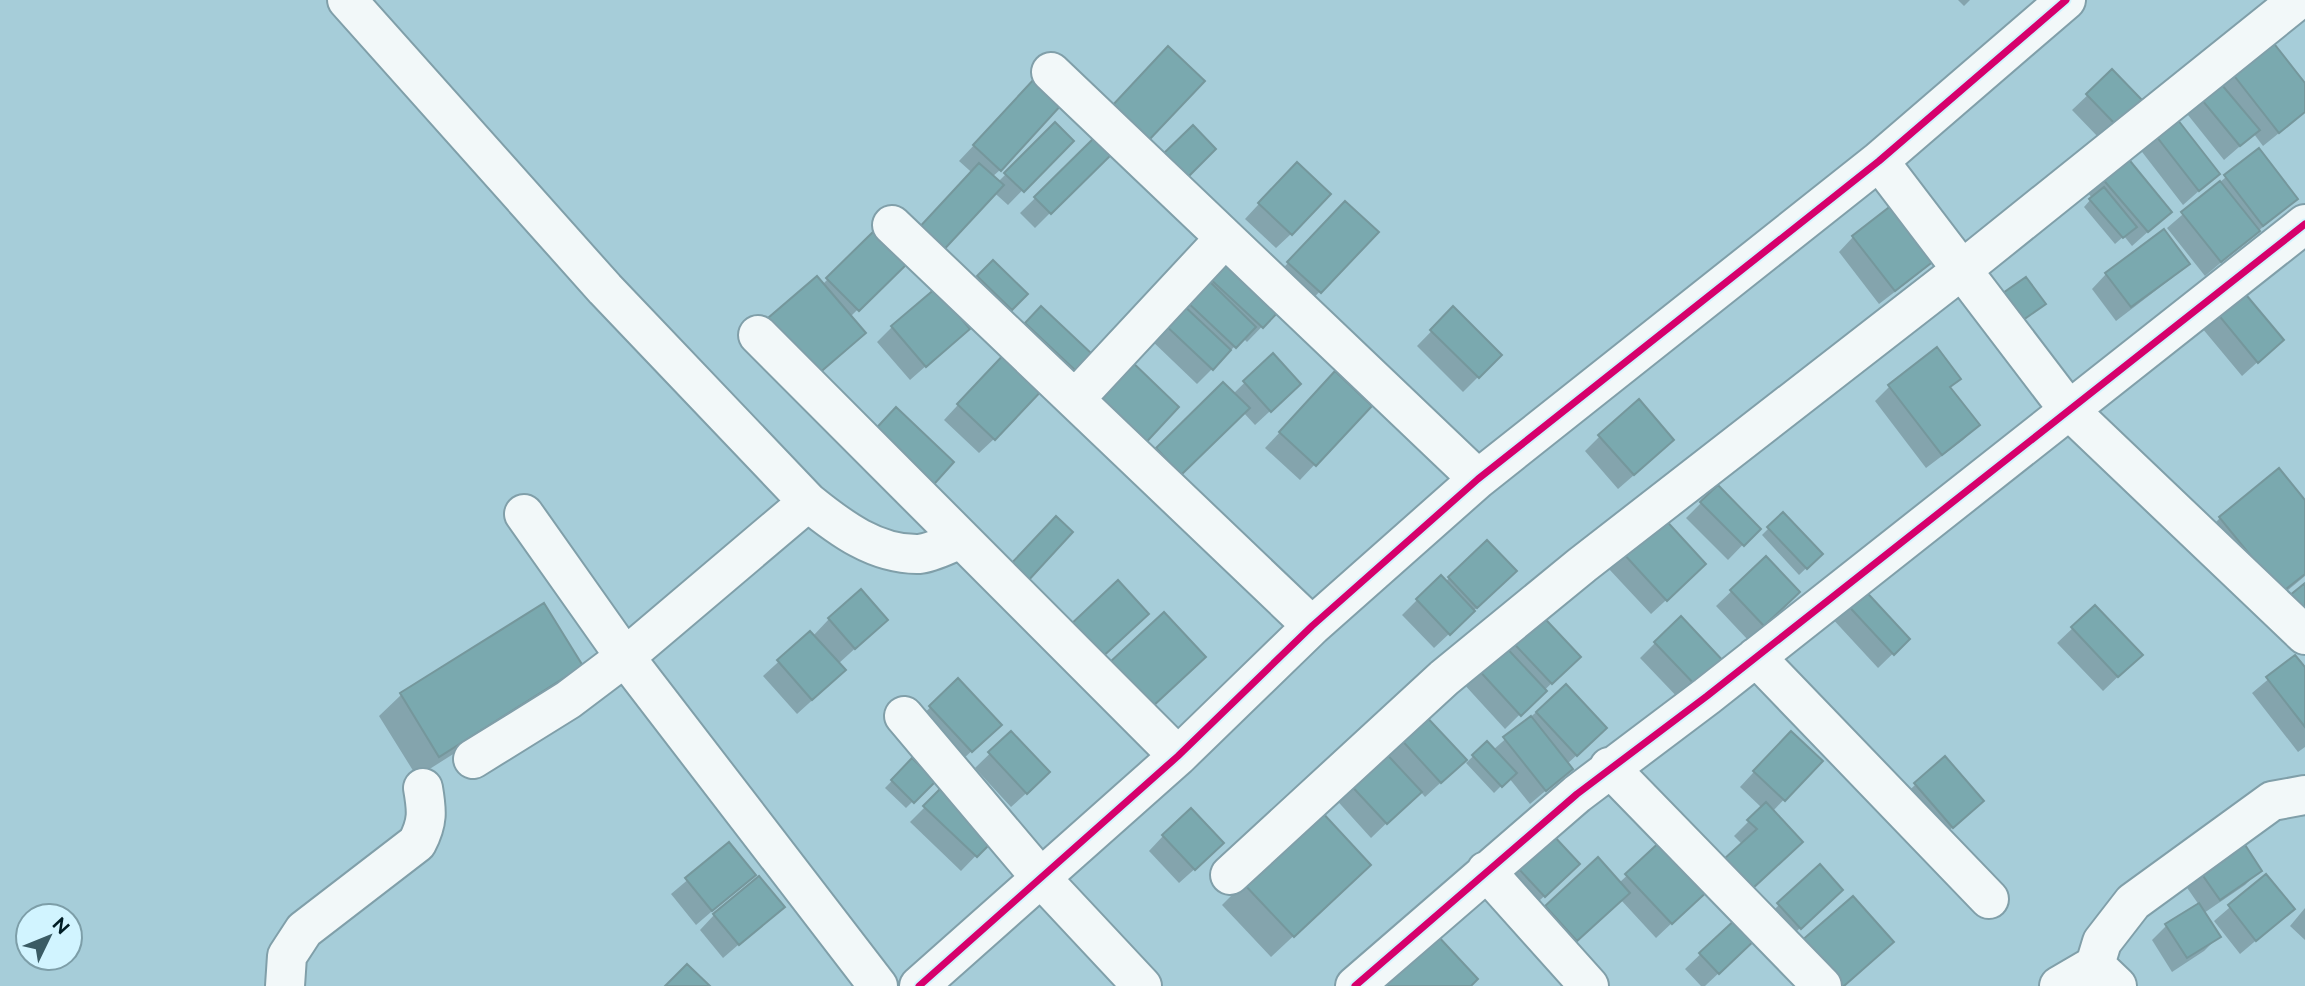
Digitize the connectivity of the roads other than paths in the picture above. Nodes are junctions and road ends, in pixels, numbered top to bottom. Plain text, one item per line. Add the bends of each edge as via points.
1 (347, 0) edge
2 (2066, 0) edge
3 (2298, 0) edge
4 (1051, 72) dead end
5 (1879, 160) junction
6 (2305, 224) edge
7 (892, 225) dead end
8 (1225, 238) junction
9 (1963, 269) junction
10 (758, 335) dead end
11 (1075, 399) junction
12 (2068, 409) junction
13 (1478, 479) junction
14 (808, 502) junction
15 (524, 514) dead end
16 (961, 539) junction
17 (1312, 626) junction
18 (2305, 635) edge
19 (625, 657) junction
20 (1756, 657) junction
21 (904, 716) dead end
22 (1178, 757) junction
23 (473, 759) dead end
24 (1609, 767) junction
25 (423, 788) dead end
26 (2305, 795) edge
27 (1486, 871) junction
28 (1230, 875) dead end
29 (1041, 878) junction
30 (1989, 899) dead end
31 (2106, 975) edge
32 (285, 986) edge
33 (878, 986) edge
34 (919, 986) edge
35 (1142, 986) edge
36 (1355, 986) edge
37 (1589, 986) edge
38 (1822, 986) edge
39 (2059, 986) edge

1 - 14 street via 605,289
2 - 5 street
3 - 9 street
4 - 8 street
5 - 9 street
5 - 13 street
6 - 12 street
7 - 11 street
8 - 11 street
8 - 13 street
9 - 12 street
9 - 28 street via 1444,678
10 - 16 street
11 - 17 street
12 - 18 street
12 - 20 street
13 - 17 street
14 - 16 street via 835,524 880,548 921,554
14 - 19 street
15 - 19 street
16 - 22 street
17 - 22 street
19 - 23 street
19 - 33 street
20 - 24 street
20 - 30 street
21 - 29 street
22 - 29 street
24 - 27 street
24 - 38 street
25 - 32 street via 425,827 417,843 304,930 287,956
26 - 31 street via 2272,801 2133,902 2102,942
27 - 36 street
27 - 37 street
29 - 34 street
29 - 35 street
31 - 39 street

